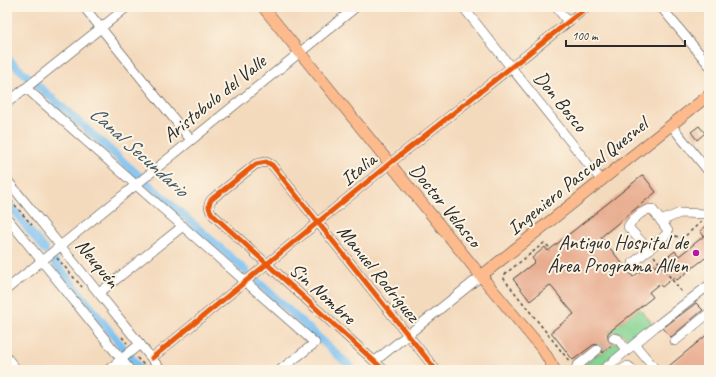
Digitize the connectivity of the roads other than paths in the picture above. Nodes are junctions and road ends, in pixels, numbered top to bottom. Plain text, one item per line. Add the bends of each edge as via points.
1 (84, 7) edge
2 (127, 7) edge
3 (263, 7) edge
4 (356, 7) edge
5 (463, 7) edge
6 (556, 7) edge
7 (587, 7) edge
8 (661, 7) edge
9 (568, 22) junction
10 (101, 28) junction
11 (300, 52) junction
12 (709, 65) edge
13 (511, 67) junction
14 (26, 88) junction
15 (709, 95) edge
16 (7, 103) edge
17 (671, 125) junction
18 (191, 140) junction
19 (390, 164) junction
20 (709, 172) edge
21 (7, 180) edge
22 (601, 180) junction
23 (136, 184) junction
24 (208, 206) joint
25 (706, 217) edge
26 (7, 218) edge
27 (661, 221) junction
28 (318, 222) junction
29 (183, 226) junction
30 (60, 245) junction
31 (649, 250) junction
32 (42, 261) junction
33 (634, 263) dead end
34 (267, 264) junction
35 (481, 276) junction
36 (246, 280) junction
37 (709, 284) edge
38 (7, 289) edge
39 (99, 293) junction
40 (709, 314) edge
41 (408, 335) junction
42 (613, 338) dead end
43 (675, 341) dead end
44 (140, 344) junction
45 (631, 348) junction
46 (543, 350) junction
47 (597, 350) tunnel mouth
48 (7, 358) edge
49 (152, 358) junction
50 (121, 359) junction
51 (374, 361) junction
52 (576, 369) edge
53 (17, 370) edge
54 (108, 370) edge
55 (130, 370) edge
56 (161, 370) edge
57 (280, 370) edge
58 (384, 370) edge
59 (436, 370) edge
60 (555, 370) edge
61 (564, 370) edge
62 (603, 370) edge
63 (621, 370) edge
64 (633, 370) edge
65 (656, 370) edge

1 - 10 street
2 - 10 street
3 - 11 main road, Doctor Velasco
4 - 11 street, Aristobulo del Valle
5 - 13 street, Don Bosco
6 - 9 street
7 - 9 street, Italia
8 - 12 street
9 - 13 street, Italia
10 - 14 street
10 - 18 street
11 - 18 street, Aristobulo del Valle
11 - 19 main road, Doctor Velasco
13 - 19 street, Italia
13 - 22 street, Don Bosco
14 - 16 street
14 - 23 street
15 - 17 main road, Ingeniero Pascual Quesnel
17 - 20 street
17 - 22 main road, Ingeniero Pascual Quesnel
18 - 23 street, Aristobulo del Valle
19 - 28 street, Italia
19 - 35 main road, Doctor Velasco
21 - 30 street, Neuquén
22 - 35 main road, Ingeniero Pascual Quesnel
23 - 29 street
23 - 30 street, Aristobulo del Valle
24 - 28 street, Manuel Rodríguez via 212,198 256,164 266,162 274,167
24 - 34 street, Sin Nombre via 213,215
25 - 27 street via 680,213
26 - 32 street
27 - 31 street via 668,231 667,234
27 - 31 street via 652,209 648,209 630,222 628,227
28 - 34 street, Italia
28 - 41 street, Manuel Rodríguez
29 - 36 street
29 - 39 street
30 - 32 street, Aristobulo del Valle
30 - 39 street, Neuquén
31 - 33 street
32 - 38 street, Aristobulo del Valle
32 - 50 street
34 - 36 street, Italia
34 - 51 street, Sin Nombre
35 - 41 street, Ingeniero Pascual Quesnel
35 - 46 main road, Doctor Velasco
36 - 49 street, Italia
36 - 57 street, Sin Nombre via 315,342
37 - 45 street
39 - 44 street, Neuquén
40 - 43 street
41 - 51 street, Ingeniero Pascual Quesnel
41 - 59 street, Manuel Rodríguez
42 - 45 street
44 - 49 street, Neuquén
44 - 50 street
45 - 62 street
45 - 65 street
46 - 60 main road, Doctor Velasco
46 - 61 main road, Doctor Velasco
47 - 52 street
48 - 53 street
49 - 56 street, Neuquén
50 - 54 street
50 - 55 street
51 - 58 street, Sin Nombre
63 - 64 street via 628,366

